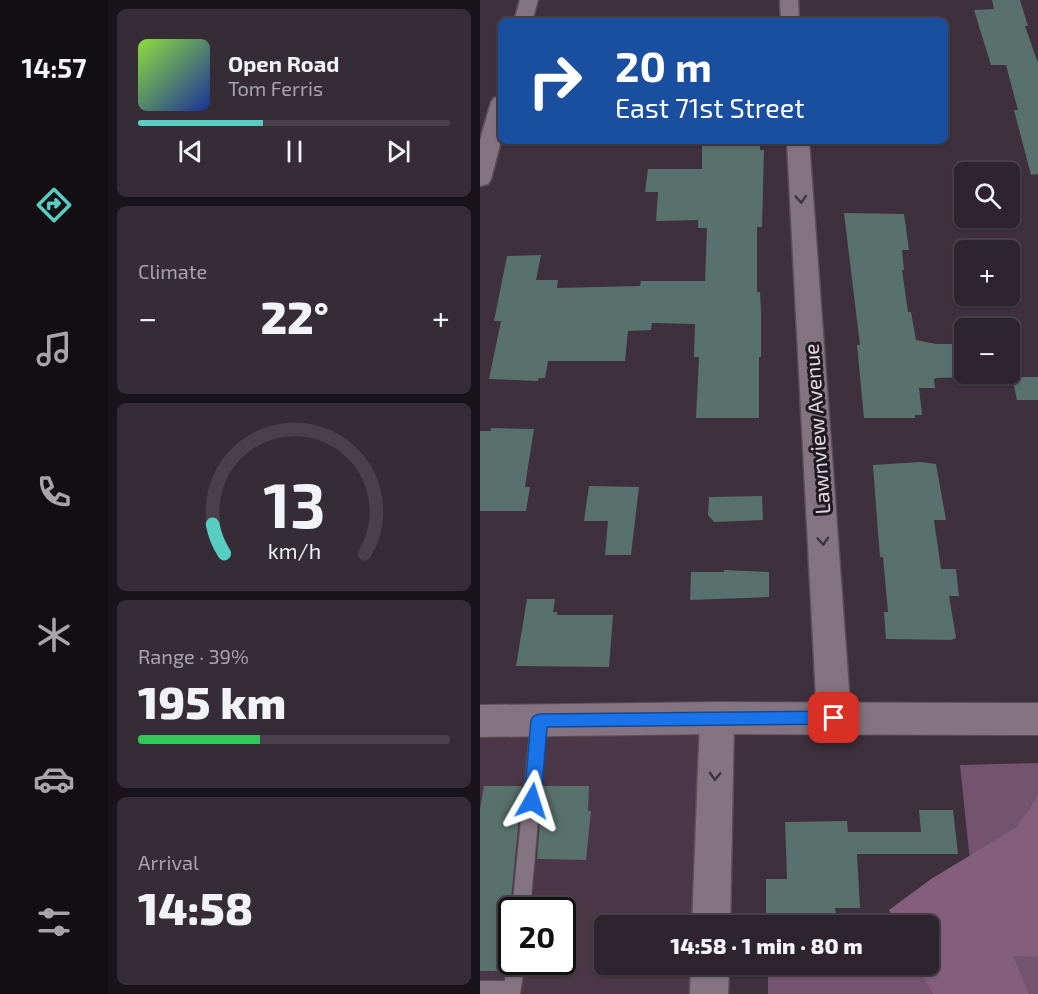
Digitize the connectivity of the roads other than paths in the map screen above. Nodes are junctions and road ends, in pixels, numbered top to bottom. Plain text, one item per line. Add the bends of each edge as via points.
1 (529, 0) edge
2 (789, 0) edge
3 (524, 18) edge
4 (790, 18) edge
5 (498, 113) edge
6 (798, 144) edge
7 (480, 179) edge
8 (717, 718) junction
9 (834, 718) junction
10 (539, 720) junction
11 (1038, 720) edge
12 (480, 721) edge
13 (522, 897) edge
14 (711, 915) edge
15 (515, 975) edge
16 (710, 975) edge
17 (480, 990) edge
18 (709, 994) edge

1 - 3 street
2 - 4 street
5 - 7 street
6 -> 9 street, Lawnview Avenue
8 - 9 street
8 - 10 street
8 -> 14 street
9 - 11 street
10 - 12 street
10 - 13 lane
15 - 17 lane via 513,990
16 - 18 street

